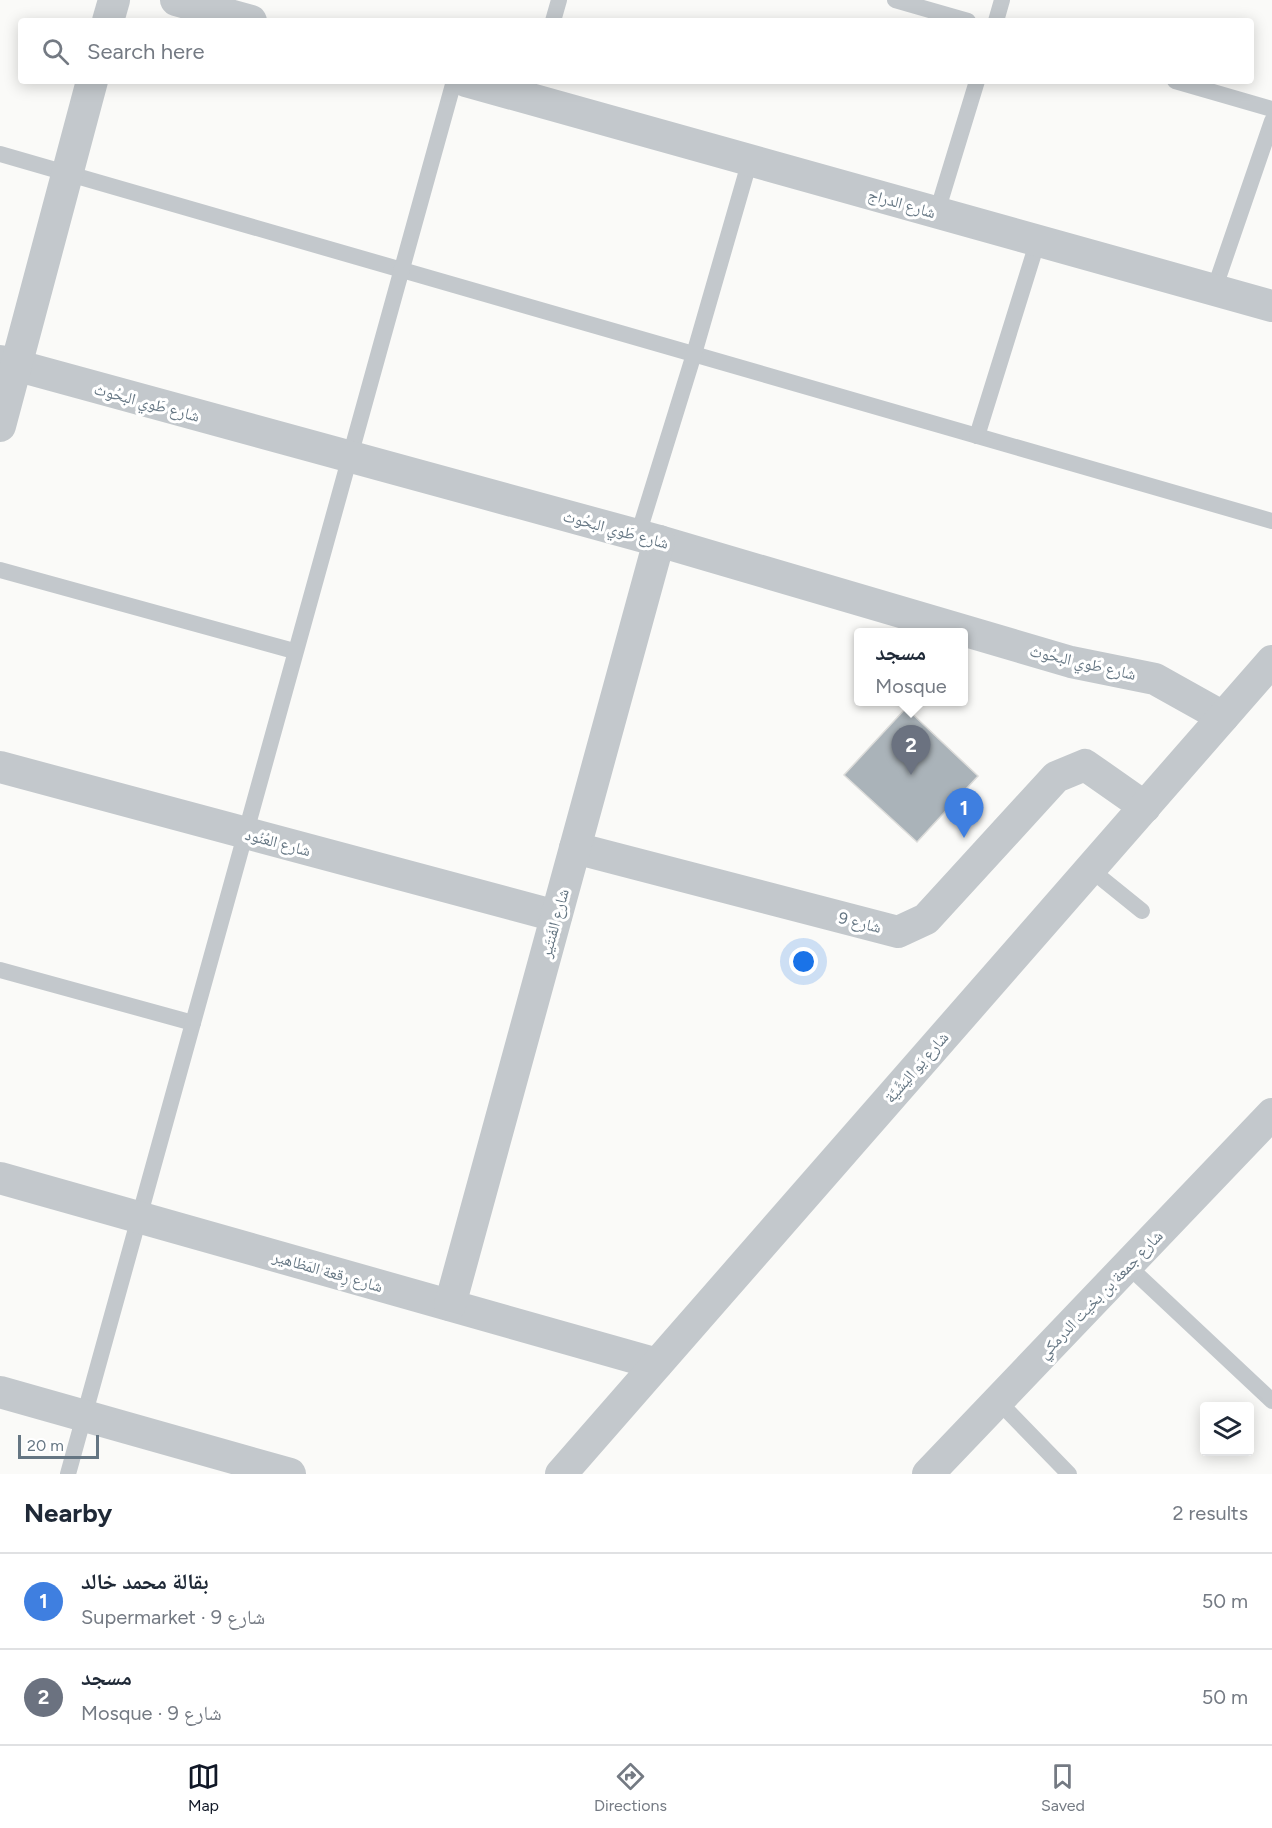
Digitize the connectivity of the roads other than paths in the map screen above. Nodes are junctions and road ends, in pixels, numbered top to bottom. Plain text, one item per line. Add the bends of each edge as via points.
1 (114, 0) edge
2 (176, 0) edge
3 (559, 0) edge
4 (895, 0) edge
5 (1002, 0) edge
6 (109, 18) edge
7 (240, 18) edge
8 (554, 18) edge
9 (958, 18) edge
10 (997, 18) edge
11 (91, 84) edge
12 (453, 84) edge
13 (489, 84) edge
14 (976, 84) edge
15 (1185, 84) edge
16 (534, 90) edge
17 (1272, 109) edge
18 (1272, 121) edge
19 (0, 154) edge
20 (750, 160) junction
21 (67, 173) junction
22 (937, 212) junction
23 (1038, 240) junction
24 (402, 270) junction
25 (1214, 290) junction
26 (1272, 306) edge
27 (694, 354) junction
28 (8, 363) edge
29 (0, 426) edge
30 (977, 436) junction
31 (350, 458) junction
32 (1272, 520) edge
33 (648, 538) junction
34 (0, 570) edge
35 (955, 628) edge
36 (968, 632) edge
37 (294, 651) junction
38 (1272, 661) edge
39 (1223, 717) junction
40 (0, 767) edge
41 (1144, 807) junction
42 (245, 833) junction
43 (575, 848) junction
44 (1089, 869) junction
45 (1142, 911) dead end
46 (556, 916) junction
47 (0, 970) edge
48 (193, 1023) junction
49 (1272, 1115) edge
50 (0, 1178) edge
51 (139, 1217) junction
52 (1128, 1265) junction
53 (450, 1305) junction
54 (657, 1364) junction
55 (0, 1392) edge
56 (998, 1401) junction
57 (1272, 1401) edge
58 (84, 1416) junction
59 (68, 1474) edge
60 (290, 1474) edge
61 (561, 1474) edge
62 (928, 1474) edge
63 (1069, 1474) edge

1 - 6 street
2 - 7 street
3 - 8 lane
4 - 9 lane
5 - 10 lane
11 - 21 street
12 - 24 lane
13 - 16 street, شارع الدراج
14 - 22 lane
15 - 17 lane
16 - 20 street, شارع الدراج
18 - 25 lane
19 - 21 lane
20 - 22 street, شارع الدراج
20 - 27 lane
21 - 24 lane
21 - 28 street
22 - 23 street, شارع الدراج
23 - 25 street, شارع الدراج
23 - 30 lane
24 - 27 lane
24 - 31 lane
25 - 26 street, شارع الدراج
27 - 30 lane
27 - 33 lane
28 - 29 street
28 - 31 street, شارع طَوي البحُوث
30 - 32 lane
31 - 33 street, شارع طَوي البحُوث
31 - 37 lane
33 - 35 street, شارع طَوي البحُوث
33 - 43 street, شارع الفَنتَير
34 - 37 lane
36 - 39 street, شارع طَوي البحُوث via 1071,662 1155,679
37 - 42 lane
38 - 39 street, شارع يَو اليَشِّيَّة
39 - 41 street, شارع يَو اليَشِّيَّة
40 - 42 street, شارع العُنُود
41 - 43 street, شارع 9 via 1085,765 1056,777 926,919 898,932
41 - 44 street, شارع يَو اليَشِّيَّة
42 - 46 street, شارع العُنُود
42 - 48 lane
43 - 46 street, شارع الفَنتَير
44 - 45 lane
44 - 54 street, شارع يَو اليَشِّيَّة
46 - 53 street, شارع الفَنتَير
47 - 48 lane
48 - 51 lane
49 - 52 street, شارع جمعة بن بخيت الدرمكي
50 - 51 street, شارع رِقعة المَظاهير
51 - 53 street, شارع رِقعة المَظاهير
51 - 58 lane
52 - 56 street, شارع جمعة بن بخيت الدرمكي
52 - 57 lane
53 - 54 street, شارع رِقعة المَظاهير
54 - 61 street, شارع يَو اليَشِّيَّة
55 - 58 street
56 - 62 street, شارع جمعة بن بخيت الدرمكي
56 - 63 lane
58 - 59 lane
58 - 60 street

